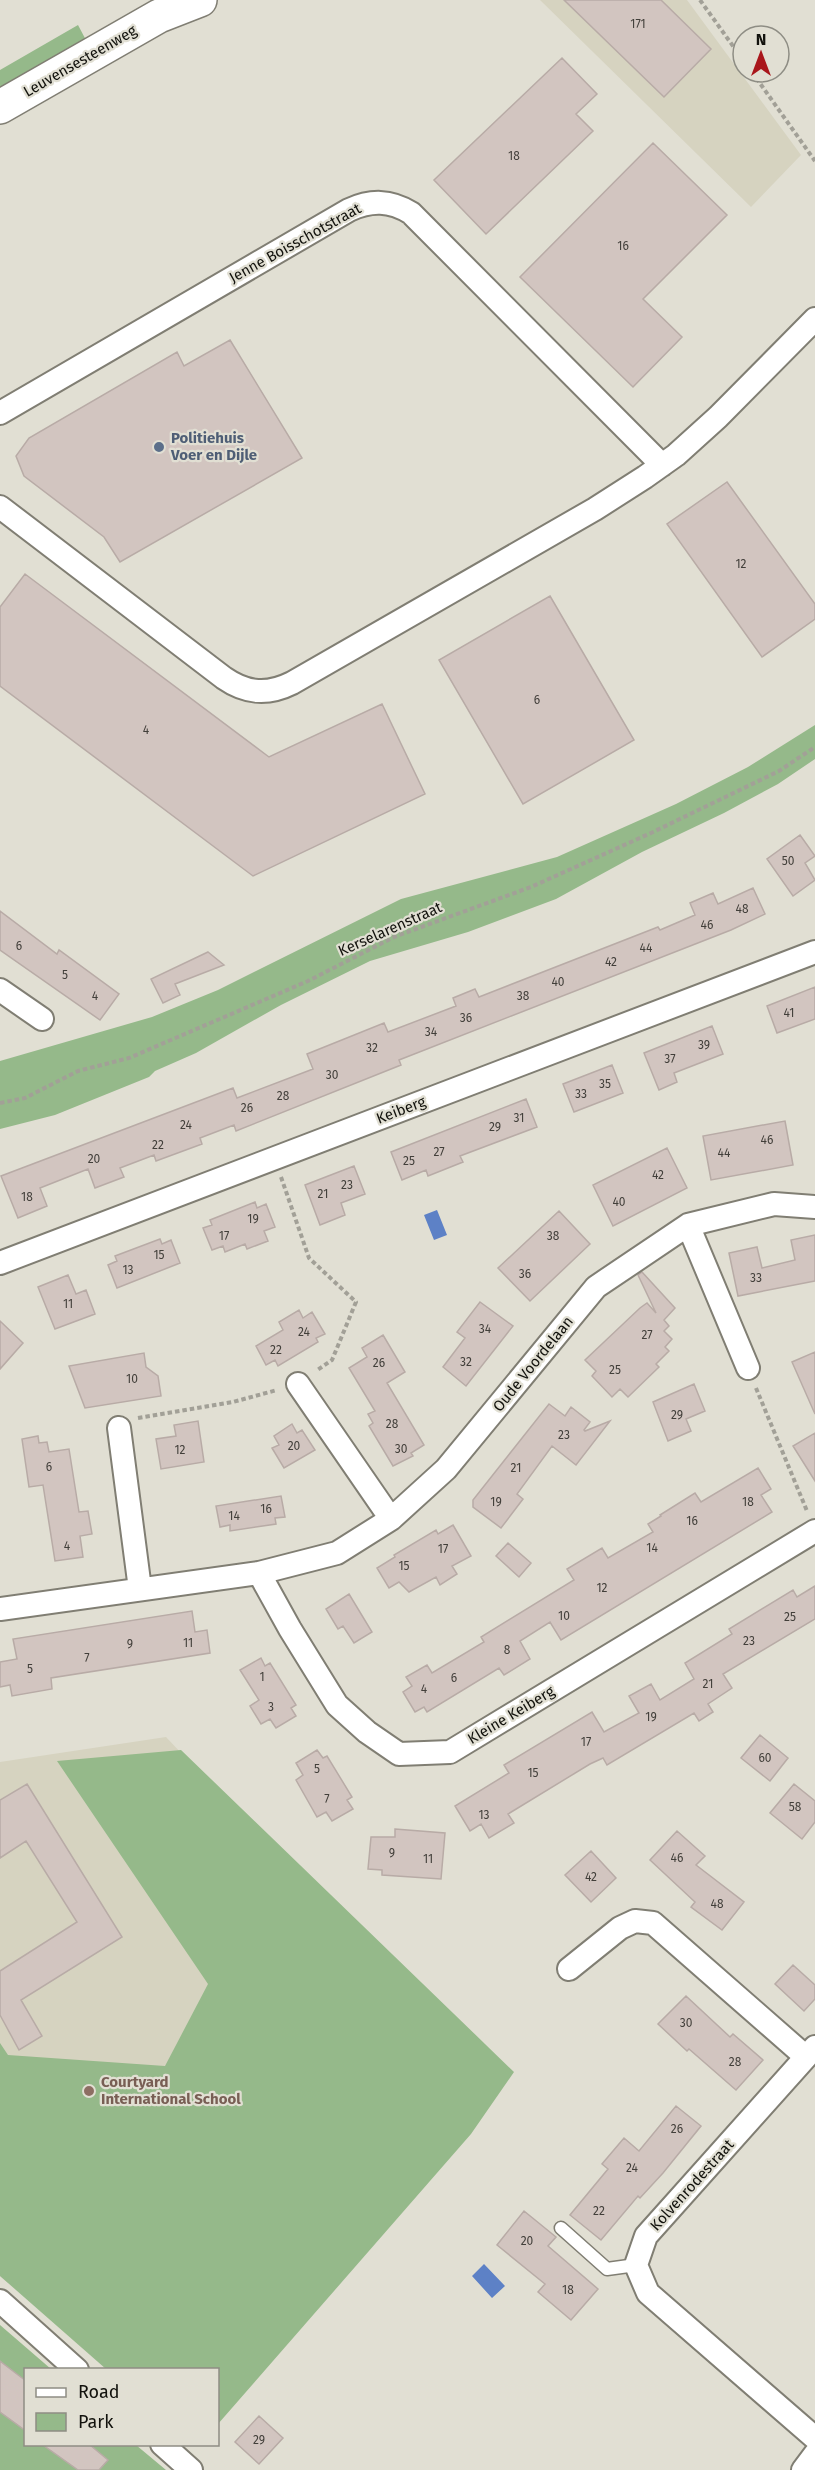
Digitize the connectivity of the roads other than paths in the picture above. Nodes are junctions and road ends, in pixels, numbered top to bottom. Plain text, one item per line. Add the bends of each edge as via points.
1 (200, 0) edge
2 (168, 8) edge
3 (0, 107) edge
4 (815, 319) edge
5 (0, 413) edge
6 (662, 465) junction
7 (0, 507) edge
8 (811, 951) edge
9 (0, 990) edge
10 (42, 1019) dead end
11 (815, 1207) edge
12 (688, 1225) junction
13 (0, 1263) edge
14 (748, 1368) road end
15 (298, 1384) road end
16 (119, 1428) road end
17 (391, 1519) junction
18 (815, 1532) edge
19 (259, 1573) junction
20 (140, 1589) junction
21 (0, 1609) edge
22 (569, 1969) dead end
23 (810, 2052) edge
24 (561, 2228) dead end
25 (636, 2265) junction
26 (0, 2301) edge
27 (75, 2368) edge
28 (815, 2438) edge
29 (163, 2446) edge
30 (815, 2454) edge
31 (191, 2470) edge
32 (803, 2470) edge

1 - 2 main road, Leuvensesteenweg
2 - 3 main road, Leuvensesteenweg
4 - 6 street via 718,417
5 - 6 street, Jenne Boisschotstraat via 349,210 381,202 411,213
6 - 7 street via 596,509 302,677 281,688 260,692 243,689 224,678
8 - 13 street, Keiberg
9 - 10 street
11 - 12 street, Oude Voordelaan via 774,1204
12 - 14 street
12 - 17 street, Oude Voordelaan via 596,1287 446,1469
15 - 17 street
16 - 20 street
17 - 19 street, Oude Voordelaan via 337,1553
18 - 19 street, Kleine Keiberg via 450,1752 399,1754 337,1705
19 - 20 street, Oude Voordelaan
20 - 21 street, Oude Voordelaan
22 - 23 street, Kolvenrodestraat via 620,1928 635,1921 653,1923
23 - 25 street, Kolvenrodestraat via 646,2236
24 - 25 lane via 607,2270
25 - 28 street via 648,2293
26 - 27 street
29 - 31 street
30 - 32 street

